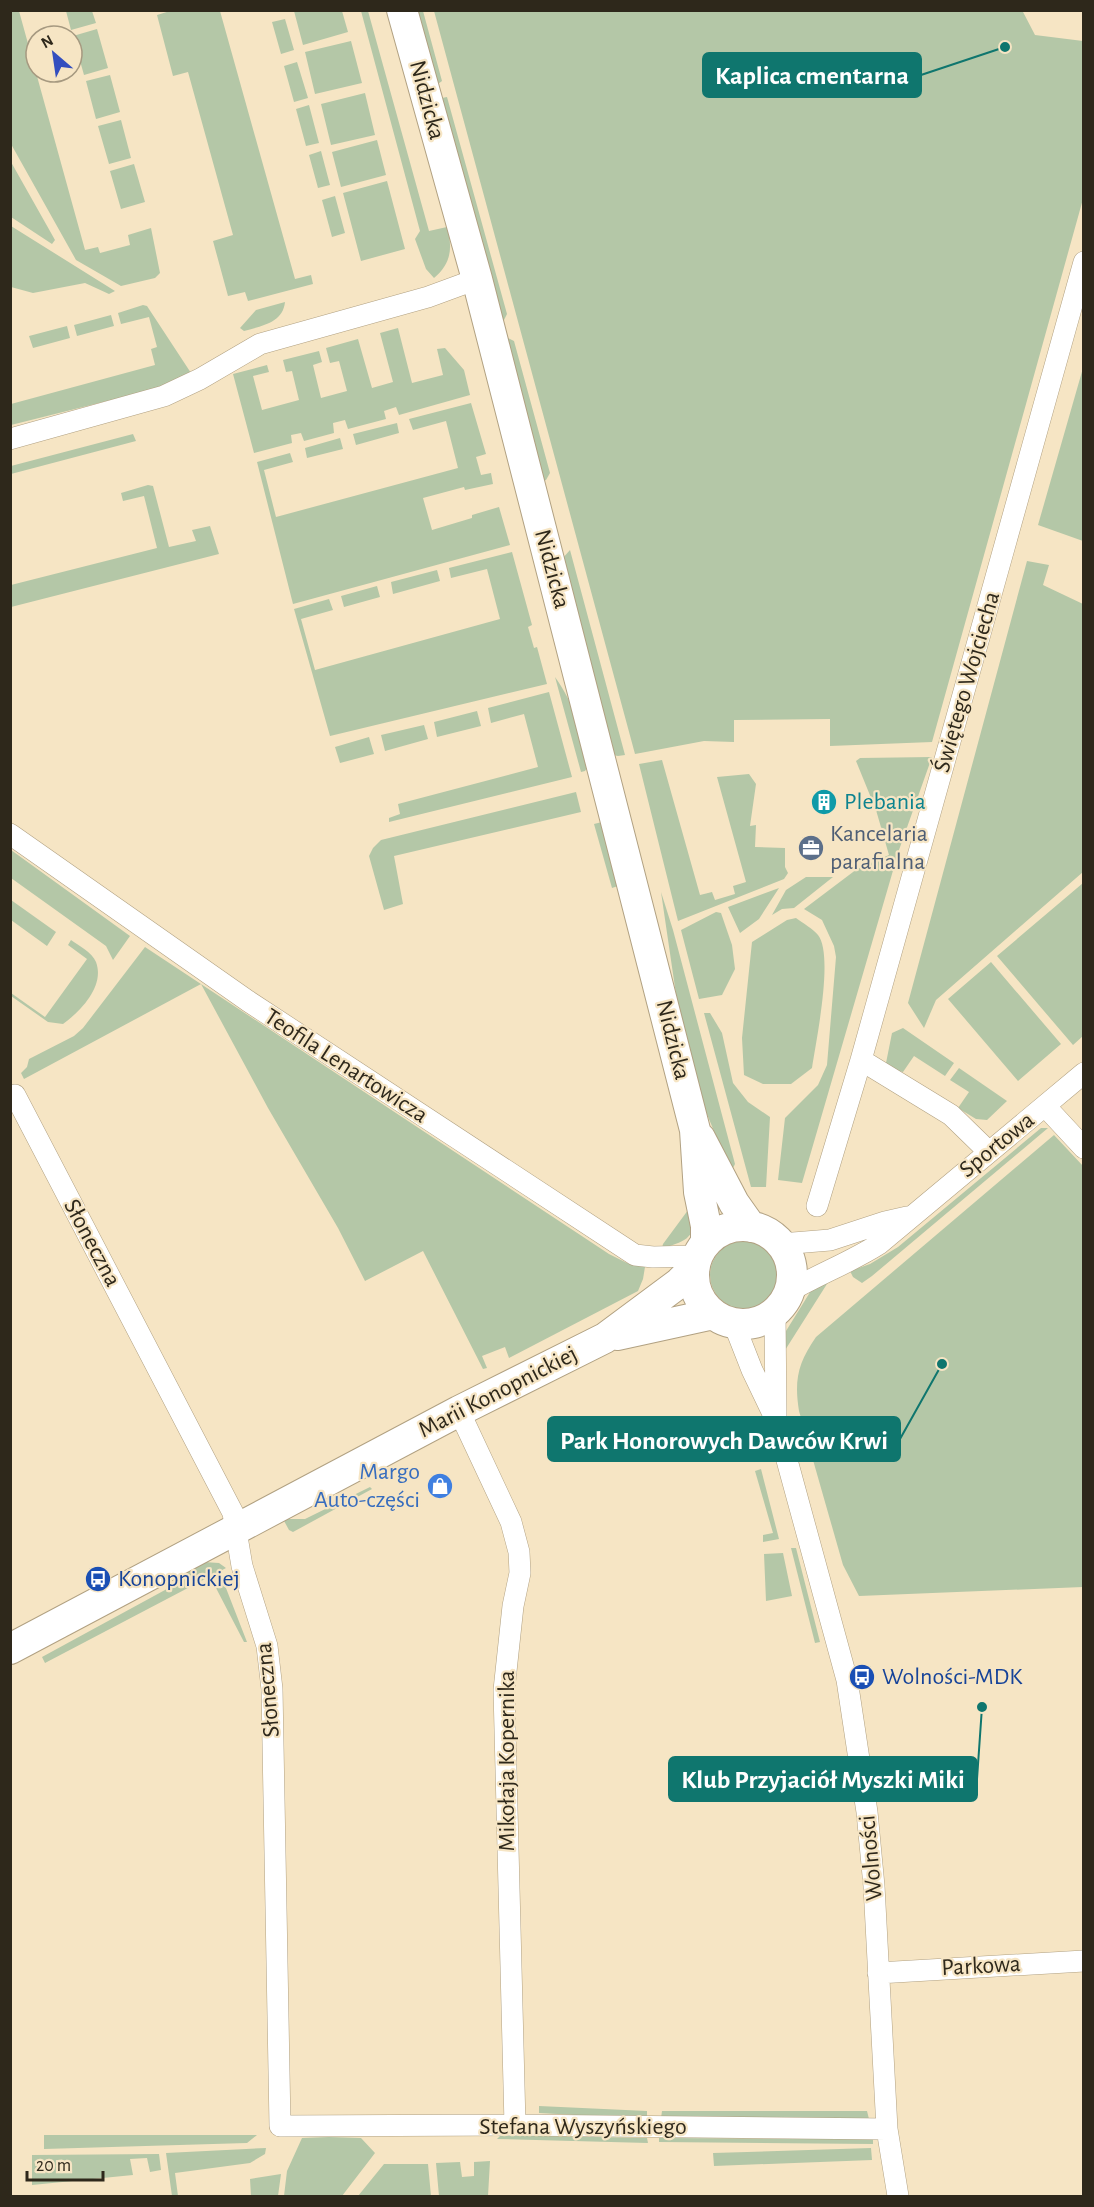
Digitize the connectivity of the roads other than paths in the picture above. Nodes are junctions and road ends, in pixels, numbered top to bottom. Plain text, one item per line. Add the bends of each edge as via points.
1 (402, 10) edge
2 (1083, 262) edge
3 (477, 279) junction
4 (10, 439) edge
5 (10, 834) edge
6 (861, 1060) junction
7 (1083, 1073) edge
8 (15, 1095) dead end
9 (1045, 1106) junction
10 (695, 1130) junction
11 (1083, 1148) edge
12 (989, 1152) junction
13 (817, 1206) dead end
14 (910, 1217) junction
15 (751, 1227) junction
16 (781, 1244) junction
17 (699, 1256) junction
18 (783, 1302) junction
19 (723, 1319) junction
20 (605, 1338) junction
21 (459, 1411) junction
22 (776, 1420) junction
23 (235, 1531) junction
24 (10, 1650) edge
25 (1083, 1960) edge
26 (878, 1973) junction
27 (515, 2125) junction
28 (280, 2126) joint
29 (887, 2129) junction
30 (898, 2196) edge

1 - 3 street, Nidzicka
2 - 6 street, Świętego Wojciecha
3 - 4 street via 428,297 260,344 164,396
3 - 10 street, Nidzicka
5 - 17 street, Teofila Lenartowicza via 248,1001 635,1256
6 - 12 street via 951,1115
6 - 13 street, Świętego Wojciecha
7 - 9 street, Sportowa
8 - 23 street, Słoneczna via 233,1514
9 - 11 street
9 - 12 street, Sportowa
10 - 15 street
10 - 17 street via 705,1227
12 - 14 street, Sportowa
14 - 16 street via 830,1240
14 - 18 street, Sportowa via 866,1253 817,1275
15 - 16 street
15 - 17 street via 715,1234
16 - 18 street via 788,1254 792,1279
17 - 19 street via 694,1281 697,1293 703,1304
17 - 20 street via 679,1283
18 - 19 street via 763,1320 749,1324
18 - 22 street
19 - 20 street
19 - 22 street
20 - 21 street, Marii Konopnickiej
21 - 23 street, Marii Konopnickiej
21 - 27 street, Mikołaja Kopernika via 511,1522 519,1552 520,1573 504,1690
22 - 26 street, Wolności via 847,1680 867,1812
23 - 24 street, Marii Konopnickiej
23 - 28 street, Słoneczna via 267,1646 272,1689
25 - 26 street, Parkowa
26 - 29 street, Wolności
27 - 28 street, Stefana Wyszyńskiego
27 - 29 street, Stefana Wyszyńskiego
29 - 30 street, Wolności

